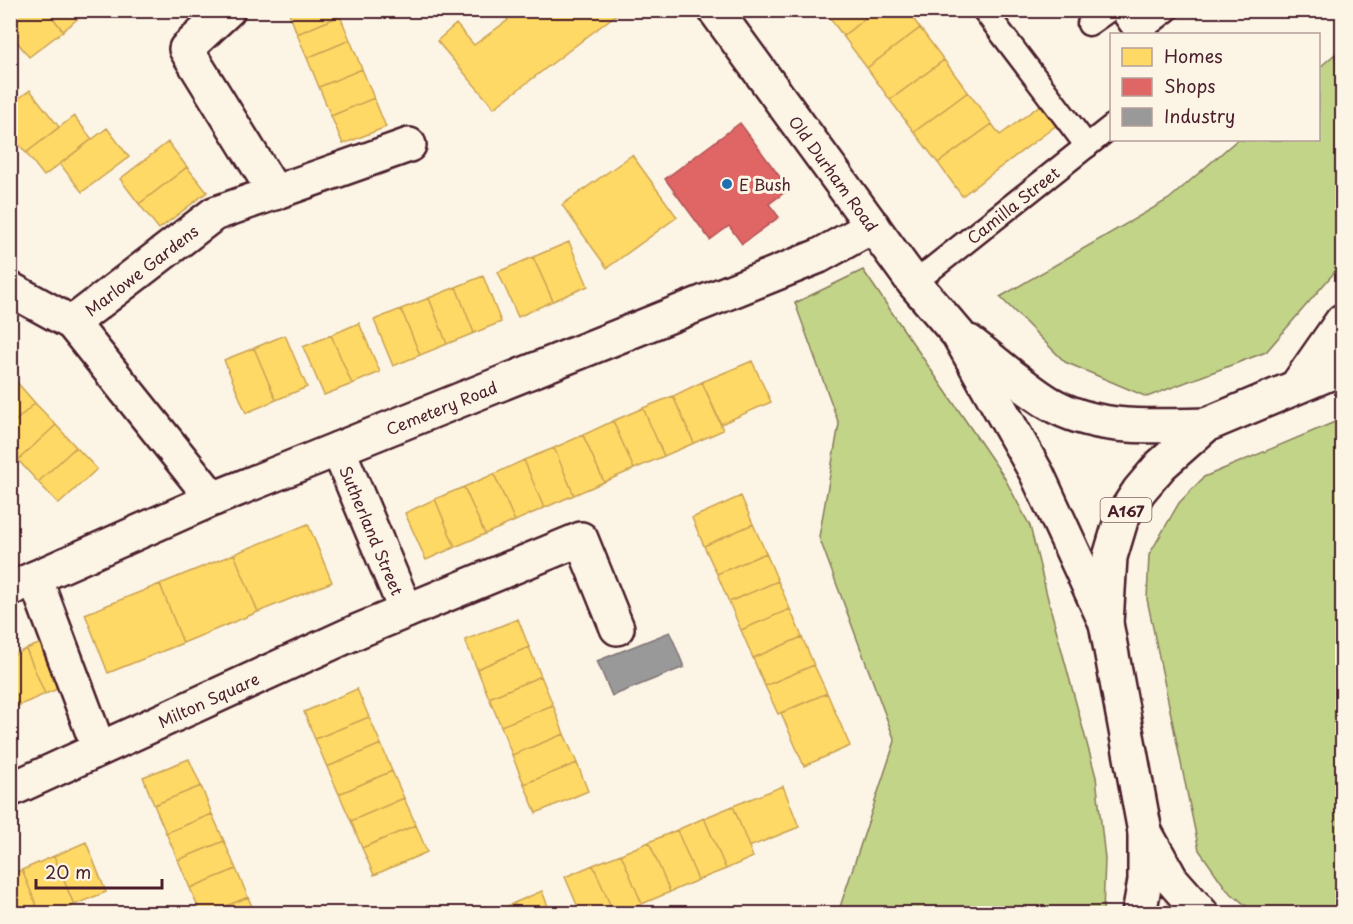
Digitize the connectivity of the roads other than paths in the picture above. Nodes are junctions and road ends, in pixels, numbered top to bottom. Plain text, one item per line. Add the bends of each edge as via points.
1 (228, 10) edge
2 (715, 10) edge
3 (984, 10) edge
4 (1109, 10) edge
5 (1121, 10) edge
6 (1167, 10) edge
7 (1089, 24) dead end
8 (1110, 128) edge
9 (409, 145) dead end
10 (1087, 146) junction
11 (275, 193) junction
12 (873, 226) junction
13 (914, 283) junction
14 (10, 289) edge
15 (1342, 321) edge
16 (72, 323) junction
17 (958, 334) junction
18 (1342, 368) edge
19 (1296, 387) junction
20 (1206, 425) junction
21 (339, 449) junction
22 (213, 499) junction
23 (23, 583) edge
24 (406, 611) junction
25 (1106, 623) junction
26 (617, 628) dead end
27 (99, 749) junction
28 (10, 790) edge
29 (1145, 832) junction
30 (1139, 914) edge
31 (1202, 914) edge

1 - 11 street via 186,49
2 - 12 street, Old Durham Road
3 - 10 lane
4 - 7 lane
5 - 6 lane via 1137,33
8 - 10 lane, Camilla Street
9 - 11 street, Marlowe Gardens
10 - 13 lane, Camilla Street
11 - 16 street, Marlowe Gardens via 214,214
12 - 13 street, Old Durham Road
12 - 21 street, Cemetery Road via 819,256
13 - 17 street, Old Durham Road
14 - 16 street, Marlowe Gardens
15 - 19 street
16 - 22 street
17 - 20 street, Old Durham Road via 1050,403 1090,420 1135,427
17 - 25 street, Old Durham Road via 1037,474
18 - 19 street, A167
19 - 20 street, A167
20 - 25 street, A167 via 1161,465 1122,516 1110,557
21 - 22 street, Cemetery Road
21 - 24 street, Sutherland Street
22 - 23 street, Cemetery Road
23 - 27 street
24 - 26 street, Milton Square via 581,539
24 - 27 street, Milton Square
25 - 29 street, A167
27 - 28 street, Milton Square
29 - 30 street via 1145,881
29 - 31 street, A167 via 1171,879

